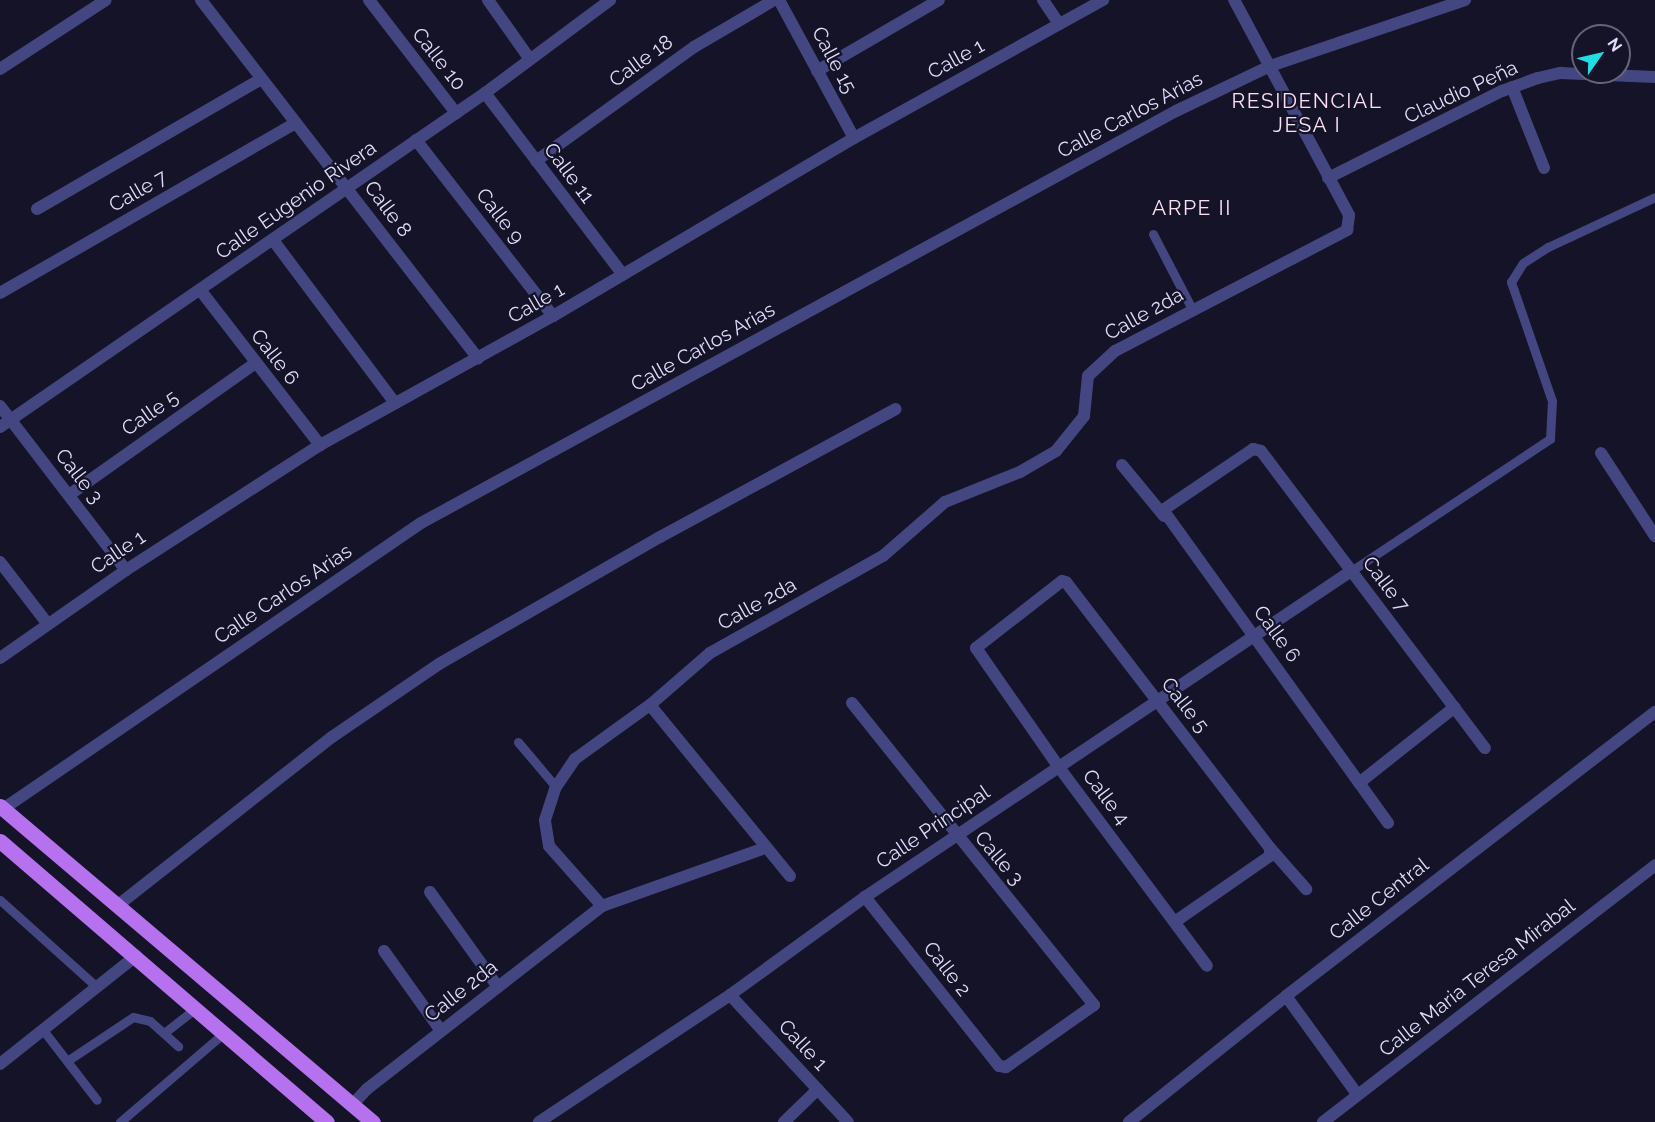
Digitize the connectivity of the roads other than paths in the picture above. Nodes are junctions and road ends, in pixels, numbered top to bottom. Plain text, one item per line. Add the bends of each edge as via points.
1 (106, 0) edge
2 (201, 0) edge
3 (369, 0) edge
4 (488, 0) edge
5 (610, 0) edge
6 (774, 0) edge
7 (779, 0) edge
8 (939, 0) edge
9 (1044, 0) edge
10 (1103, 0) edge
11 (1234, 0) edge
12 (1465, 0) edge
13 (591, 5) edge
14 (1059, 24) junction
15 (530, 58) junction
16 (1270, 66) junction
17 (0, 69) edge
18 (817, 71) junction
19 (1655, 77) edge
20 (261, 79) junction
21 (1512, 87) junction
22 (485, 93) junction
23 (456, 113) junction
24 (296, 123) junction
25 (854, 138) junction
26 (416, 140) junction
27 (536, 161) junction
28 (1544, 168) dead end
29 (1328, 178) junction
30 (347, 188) junction
31 (1655, 197) edge
32 (37, 209) dead end
33 (1153, 234) dead end
34 (273, 240) junction
35 (623, 275) junction
36 (201, 291) junction
37 (0, 293) edge
38 (1192, 309) junction
39 (553, 316) junction
40 (478, 358) junction
41 (254, 364) junction
42 (394, 402) junction
43 (0, 406) edge
44 (896, 409) dead end
45 (5, 424) edge
46 (320, 445) junction
47 (1601, 453) dead end
48 (1122, 465) dead end
49 (69, 495) junction
50 (1164, 513) junction
51 (1655, 536) edge
52 (0, 562) edge
53 (126, 570) junction
54 (1351, 571) junction
55 (1062, 581) joint
56 (47, 623) junction
57 (1255, 637) junction
58 (0, 658) edge
59 (1156, 700) junction
60 (852, 702) dead end
61 (650, 705) junction
62 (1455, 707) junction
63 (1655, 712) edge
64 (518, 742) dead end
65 (1485, 748) dead end
66 (1058, 766) junction
67 (1359, 783) junction
68 (556, 787) junction
69 (2, 807) edge
70 (1388, 823) dead end
71 (955, 836) junction
72 (0, 841) edge
73 (765, 848) junction
74 (1270, 852) junction
75 (1655, 865) edge
76 (790, 876) dead end
77 (1306, 889) dead end
78 (430, 892) dead end
79 (865, 897) junction
80 (0, 900) edge
81 (117, 906) junction
82 (602, 906) junction
83 (1176, 921) junction
84 (384, 951) dead end
85 (136, 956) junction
86 (1207, 966) dead end
87 (97, 987) junction
88 (498, 987) junction
89 (730, 995) junction
90 (1286, 996) junction
91 (196, 1008) junction
92 (43, 1030) junction
93 (441, 1031) junction
94 (164, 1033) junction
95 (224, 1033) junction
96 (178, 1046) dead end
97 (67, 1061) junction
98 (0, 1064) edge
99 (999, 1066) joint
100 (818, 1089) junction
101 (1357, 1094) junction
102 (98, 1100) dead end
103 (353, 1104) junction
104 (325, 1121) edge
105 (120, 1122) edge
106 (373, 1122) edge
107 (539, 1122) edge
108 (784, 1122) edge
109 (848, 1122) edge
110 (1129, 1122) edge
111 (1323, 1122) edge

1 - 17 street
2 - 20 street, Calle 8
3 - 23 street, Calle 10
4 - 15 street
5 - 13 street, Calle Eugenio Rivera
6 - 27 street, Calle 18 via 694,47
7 - 18 street, Calle 15
8 - 18 street
9 - 14 street
10 - 14 street, Calle 1
11 - 16 street
12 - 16 street, Calle Carlos Arias
13 - 15 street, Calle Eugenio Rivera
14 - 25 street, Calle 1
15 - 22 street, Calle Eugenio Rivera
16 - 29 street
16 - 69 street, Calle Carlos Arias via 1176,111 421,523
18 - 25 street, Calle 15
19 - 21 street, Claudio Peña via 1560,73
20 - 24 street, Calle 8
20 - 32 street
21 - 28 street
21 - 29 street, Claudio Peña
22 - 23 street, Calle Eugenio Rivera
22 - 27 street, Calle 11
23 - 26 street, Calle Eugenio Rivera
24 - 30 street, Calle 8
24 - 37 street, Calle 7
25 - 35 street, Calle 1
26 - 30 street, Calle Eugenio Rivera
26 - 39 street, Calle 9
27 - 35 street, Calle 11
29 - 38 street, Calle 2da via 1350,222 1347,230
30 - 34 street, Calle Eugenio Rivera
30 - 40 street, Calle 8
31 - 54 lane via 1548,247 1523,263 1511,282 1552,401 1550,439
33 - 38 lane
34 - 36 street, Calle Eugenio Rivera
34 - 42 street
35 - 39 street, Calle 1
36 - 41 street, Calle 6
36 - 45 street, Calle Eugenio Rivera
38 - 61 street, Calle 2da via 1098,363 1088,376 1084,416 1056,451 1020,472 945,502 883,556 710,653
39 - 40 street, Calle 1
40 - 42 street, Calle 1
41 - 46 street, Calle 6
41 - 49 street, Calle 5
42 - 46 street, Calle 1
43 - 45 street, Calle 3
44 - 81 street via 660,537 439,664 332,737
45 - 49 street, Calle 3
46 - 53 street, Calle 1
47 - 51 street
48 - 50 street, Calle 6
49 - 53 street, Calle 3
50 - 54 street, Calle 7 via 1253,449 1261,451
50 - 57 street, Calle 6
52 - 56 street
53 - 56 street, Calle 1
54 - 57 street, Calle Principal
54 - 62 street, Calle 7
55 - 59 street, Calle 5
55 - 66 street, Calle 4 via 977,649
56 - 58 street, Calle 1
57 - 59 street, Calle Principal
57 - 67 street, Calle 6
59 - 66 street, Calle Principal
59 - 74 street, Calle 5
60 - 71 street, Calle 3
61 - 68 street, Calle 2da via 575,759
61 - 73 street
62 - 65 street, Calle 7
62 - 67 street
63 - 90 street, Calle Central
64 - 68 lane
66 - 71 street, Calle Principal
66 - 83 street, Calle 4
67 - 70 street, Calle 6
68 - 82 street, Calle 2da via 544,820 549,846
69 - 81 main road
71 - 79 street, Calle Principal
71 - 99 street, Calle 3 via 1094,1002 1006,1067
72 - 85 main road
73 - 76 street
73 - 82 street
74 - 77 street, Calle 5
74 - 83 street
75 - 101 street, Calle Maria Teresa Mirabal
78 - 88 street
79 - 89 street, Calle Principal
79 - 99 street, Calle 2
80 - 87 lane
81 - 103 main road
82 - 88 street, Calle 2da
83 - 86 street, Calle 4
84 - 93 street
85 - 87 street
85 - 91 main road
87 - 92 street
88 - 93 street, Calle 2da
89 - 100 street, Calle 1
89 - 107 street, Calle Principal
90 - 101 street
90 - 110 street, Calle Central
91 - 94 lane
91 - 95 main road
92 - 97 lane
92 - 98 street
93 - 103 street, Calle 2da
94 - 96 lane
94 - 97 lane via 150,1020 133,1017
95 - 104 main road
95 - 105 lane
97 - 102 lane
100 - 108 street
100 - 109 street, Calle 1
101 - 111 street, Calle Maria Teresa Mirabal
103 - 106 main road

